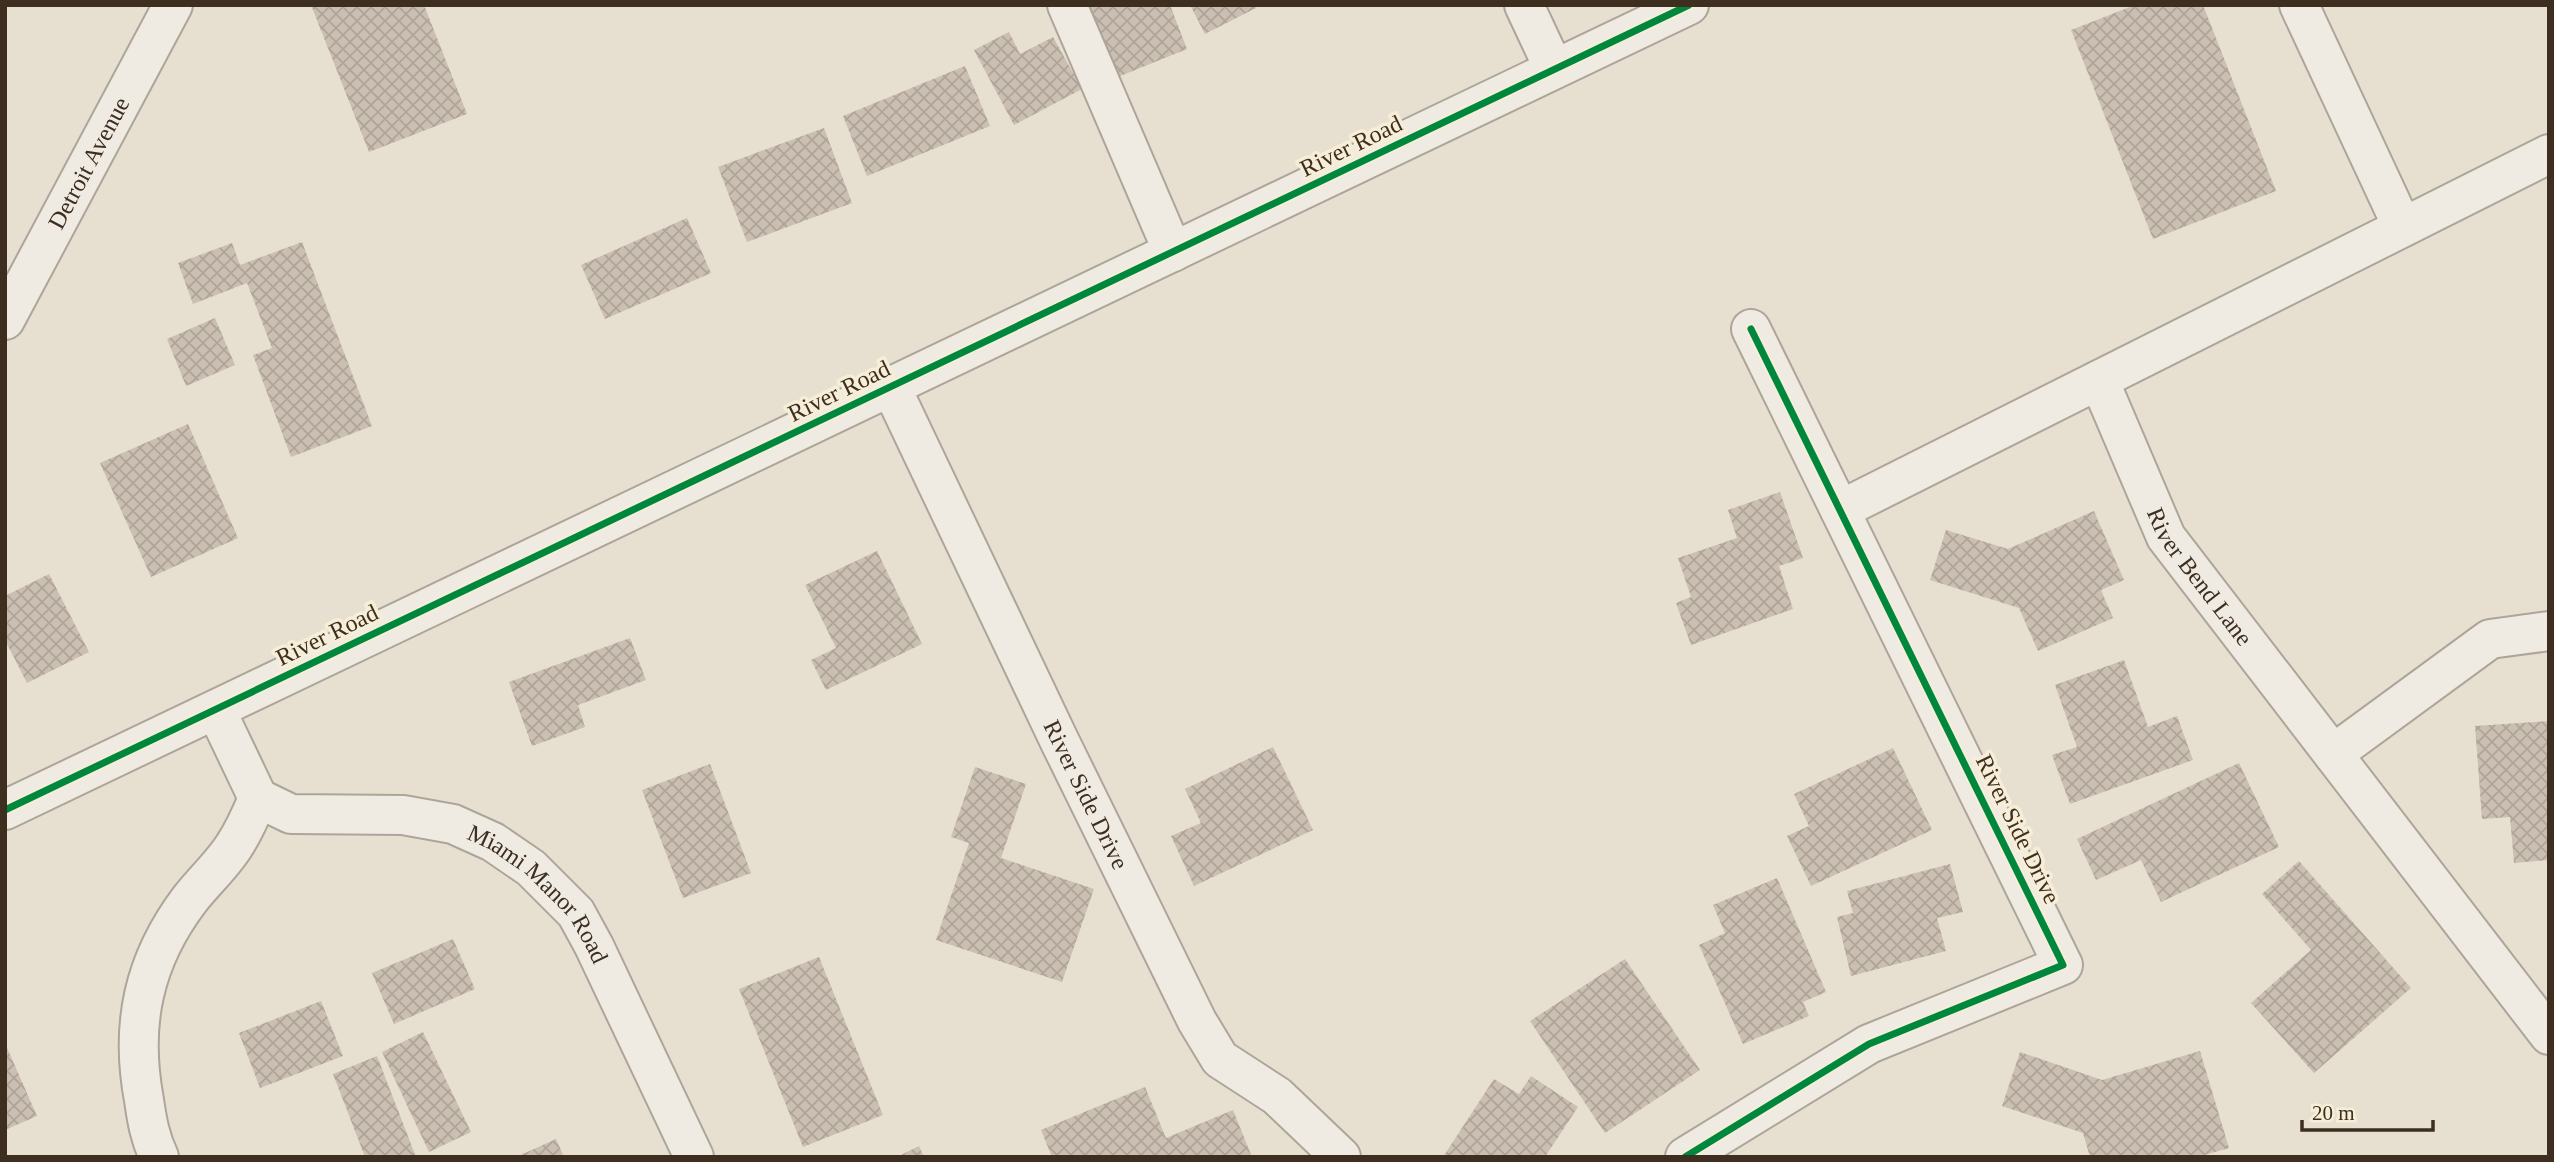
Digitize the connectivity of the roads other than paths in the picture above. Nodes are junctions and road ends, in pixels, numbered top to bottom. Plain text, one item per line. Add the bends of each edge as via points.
1 (173, 5) edge
2 (1067, 5) edge
3 (1524, 5) edge
4 (1689, 5) edge
5 (2299, 5) edge
6 (1554, 69) junction
7 (2549, 154) edge
8 (2402, 226) junction
9 (1173, 252) junction
10 (5, 320) edge
11 (1751, 329) dead end
12 (2099, 380) junction
13 (891, 387) junction
14 (1840, 510) junction
15 (2549, 631) edge
16 (216, 710) junction
17 (2333, 754) junction
18 (258, 798) junction
19 (5, 810) edge
20 (2549, 1035) edge
21 (159, 1157) edge
22 (694, 1157) edge
23 (1341, 1157) edge
24 (1685, 1157) edge

1 - 10 street, Detroit Avenue
2 - 9 street
3 - 6 street
4 - 6 street, River Road
5 - 8 street
6 - 9 street, River Road
7 - 8 street
8 - 12 street
9 - 13 street, River Road
11 - 14 street, River Side Drive
12 - 14 street
12 - 17 street, River Bend Lane via 2166,537
13 - 16 street, River Road
13 - 23 street, River Side Drive via 1197,1021 1220,1059 1277,1096
14 - 24 street, River Side Drive via 2063,965 1869,1044
15 - 17 street via 2490,639
16 - 18 street
16 - 19 street, River Road
17 - 20 street, River Bend Lane
18 - 21 street via 234,847 174,922 145,985 138,1069 150,1138
18 - 22 street, Miami Manor Road via 291,814 403,815 453,824 493,842 531,868 576,914

